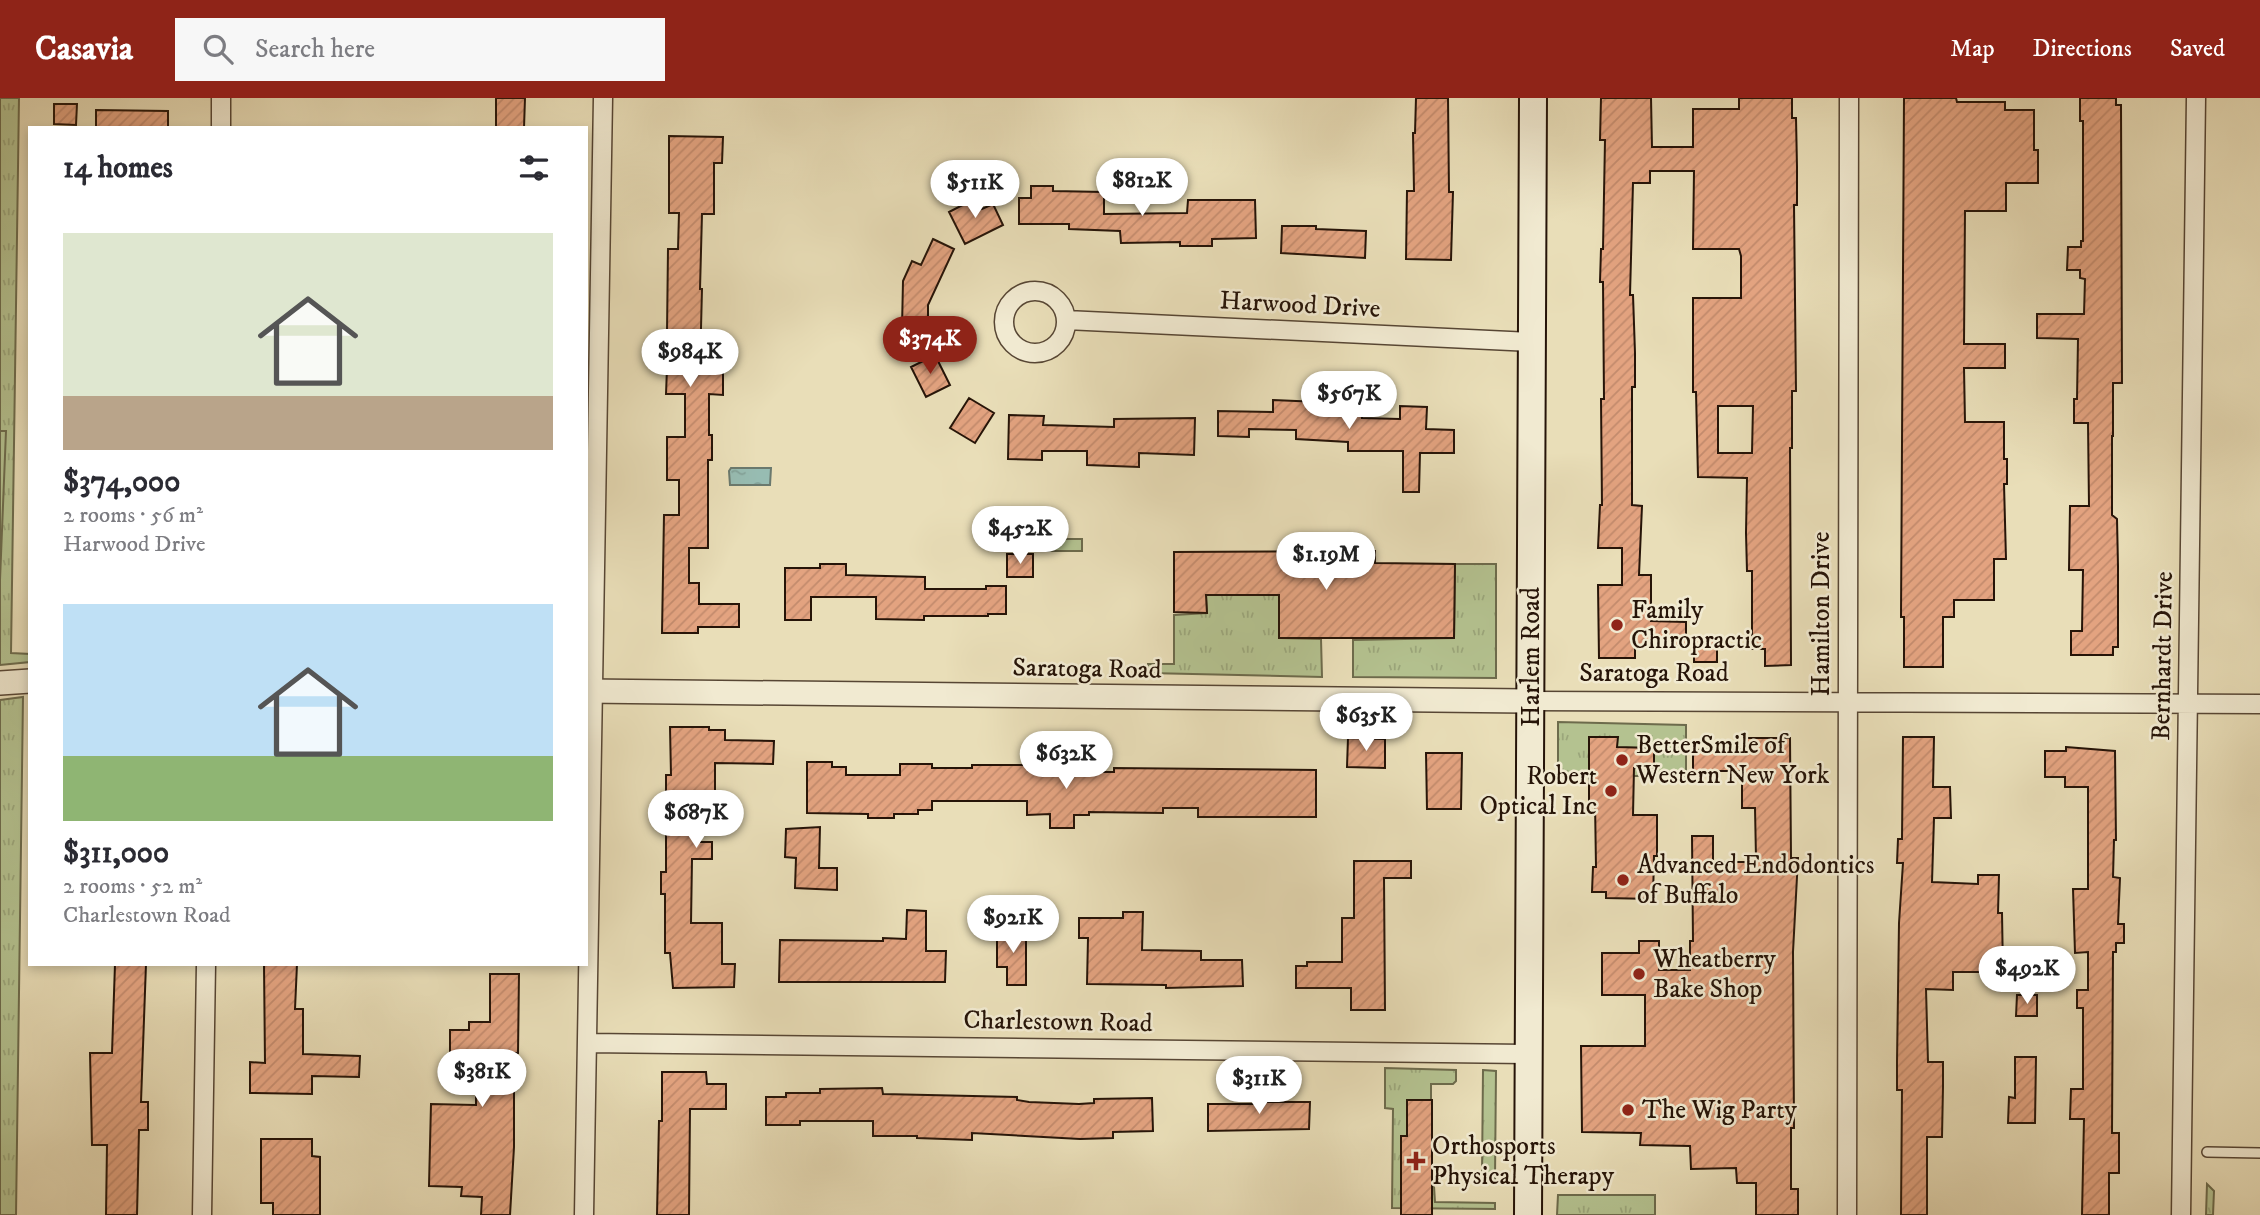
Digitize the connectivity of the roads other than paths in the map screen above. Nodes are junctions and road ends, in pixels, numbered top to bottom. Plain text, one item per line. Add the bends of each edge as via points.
1 (221, 98) edge
2 (603, 98) edge
3 (1534, 98) edge
4 (1849, 98) edge
5 (2196, 98) edge
6 (220, 126) edge
7 (1066, 320) dead end
8 (1533, 342) junction
9 (28, 681) edge
10 (0, 683) edge
11 (590, 691) edge
12 (1531, 701) junction
13 (1847, 701) junction
14 (2189, 704) junction
15 (2260, 704) edge
16 (588, 926) edge
17 (206, 966) edge
18 (588, 966) edge
19 (587, 1043) junction
20 (1529, 1054) junction
21 (2207, 1152) dead end
22 (2260, 1153) edge
23 (202, 1215) edge
24 (584, 1215) edge
25 (1528, 1215) edge
26 (1847, 1215) edge
27 (2181, 1215) edge

1 - 6 street
2 - 11 street
3 - 8 main road, Harlem Road
4 - 13 street, Hamilton Drive
5 - 14 street, Bernhardt Drive
7 - 8 street, Harwood Drive
8 - 12 main road, Harlem Road
9 - 10 street
11 - 12 street, Saratoga Road
11 - 16 street
12 - 13 street, Saratoga Road
12 - 20 main road, Harlem Road
13 - 14 street, Saratoga Road
13 - 26 street, Hamilton Drive
14 - 15 street, Saratoga Road
14 - 27 street, Bernhardt Drive
17 - 23 street
18 - 19 street
19 - 20 street, Charlestown Road
19 - 24 street
20 - 25 main road, Harlem Road
21 - 22 lane

